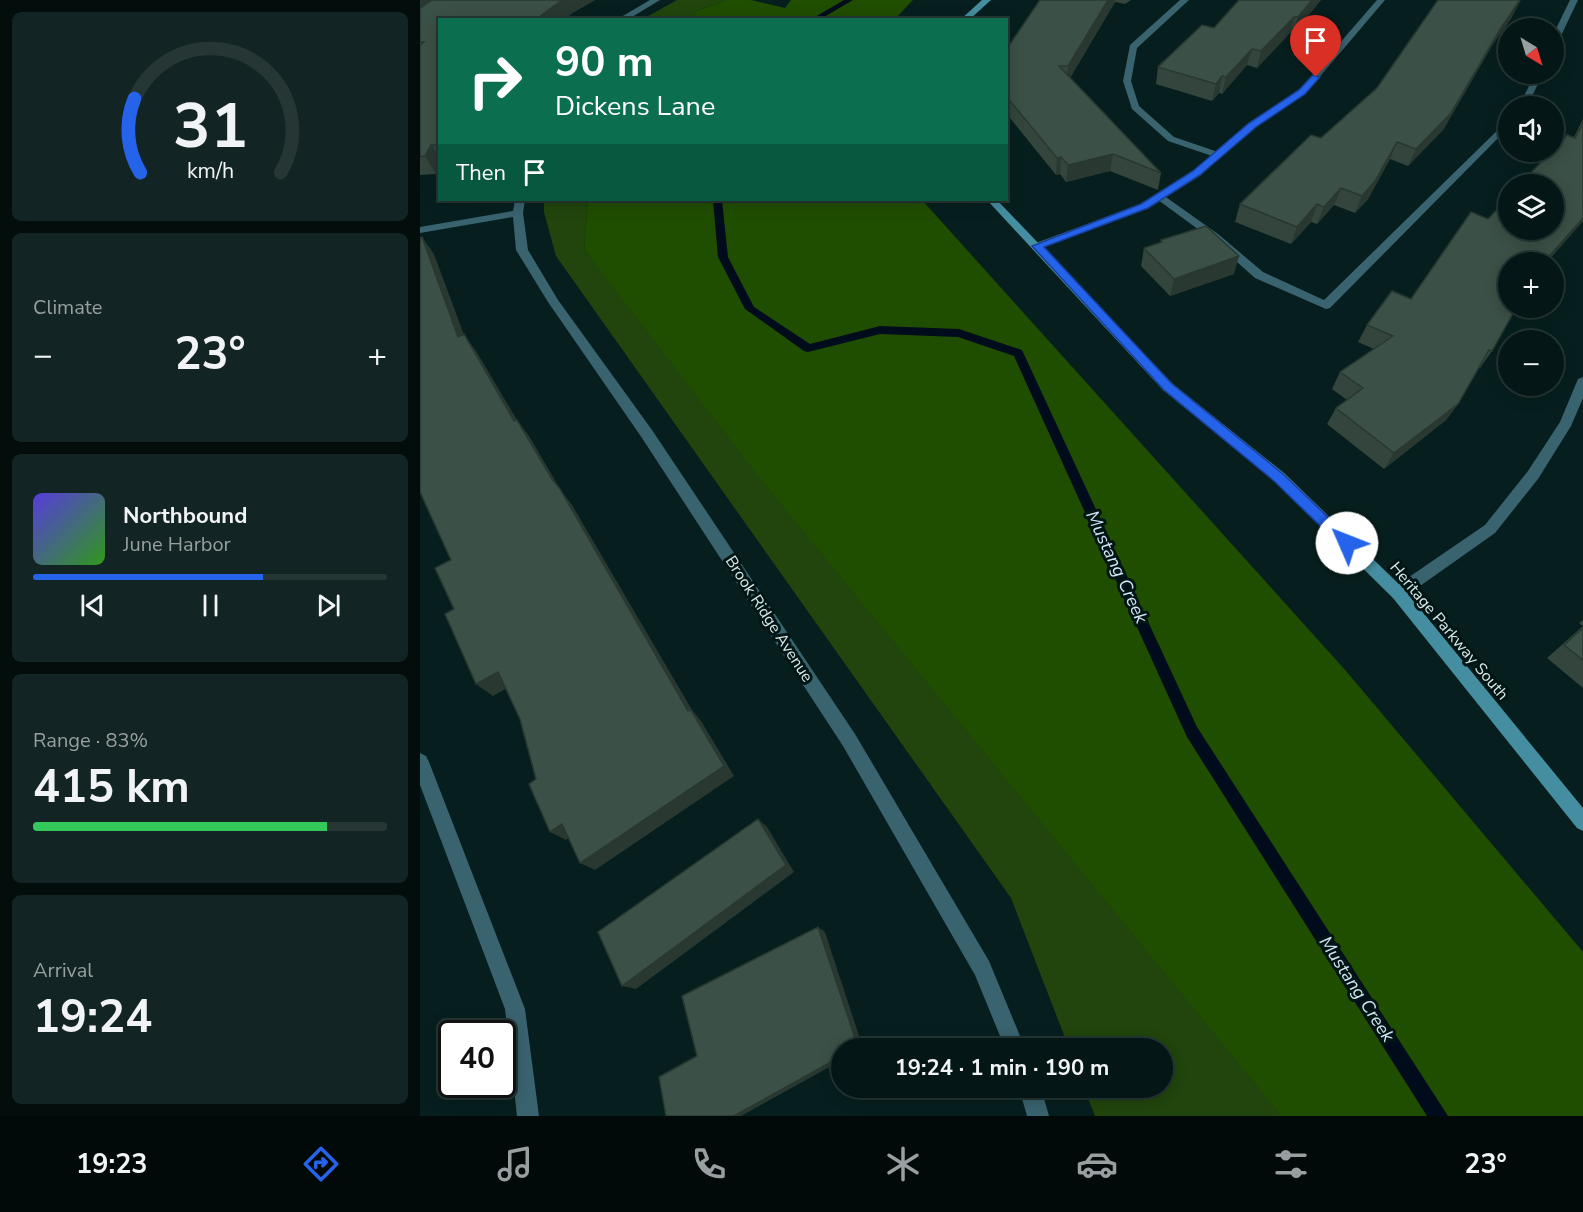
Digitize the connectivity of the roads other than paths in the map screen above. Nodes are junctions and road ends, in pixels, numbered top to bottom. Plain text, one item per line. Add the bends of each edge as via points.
1 (656, 0) edge
2 (987, 0) edge
3 (1185, 0) edge
4 (1381, 0) edge
5 (1574, 0) edge
6 (624, 18) edge
7 (966, 18) edge
8 (1564, 21) edge
9 (1498, 133) edge
10 (1218, 155) junction
11 (1159, 197) junction
12 (993, 201) edge
13 (519, 206) edge
14 (420, 230) edge
15 (1037, 246) junction
16 (1583, 382) edge
17 (1398, 593) junction
18 (420, 762) edge
19 (1583, 822) edge
20 (1011, 1038) edge
21 (1033, 1098) edge
22 (528, 1116) edge
23 (1038, 1116) edge

1 - 6 street
2 - 7 street
3 - 10 street via 1133,47 1127,81 1136,107 1171,139
4 - 10 street via 1302,92 1252,125
5 - 8 street
9 - 11 street via 1326,305 1259,274
10 - 11 street
11 - 15 street via 1145,206
12 - 15 street, Heritage Parkway South
13 - 14 street
13 - 20 street, Brook Ridge Avenue via 522,250 849,740 982,968
15 - 17 street, Heritage Parkway South via 1168,387 1279,477
16 - 17 street via 1566,423 1533,475 1490,529
17 - 19 street, Heritage Parkway South
18 - 22 street via 514,1009
21 - 23 street

